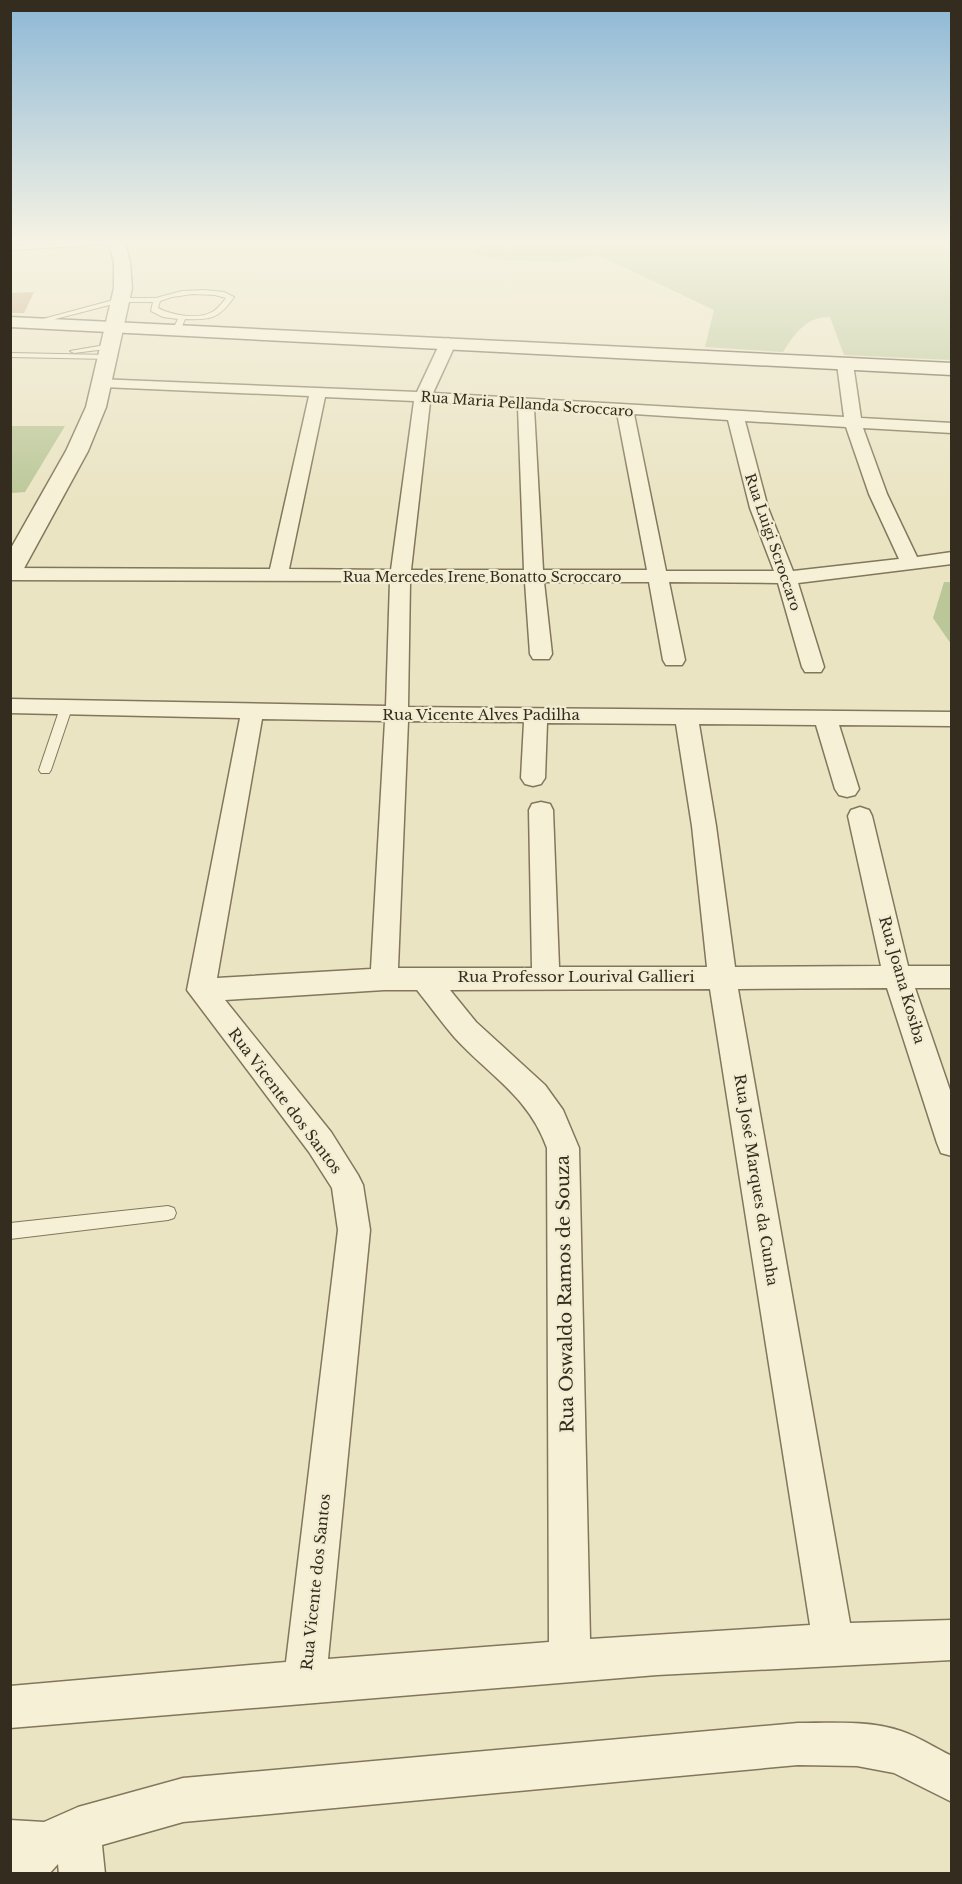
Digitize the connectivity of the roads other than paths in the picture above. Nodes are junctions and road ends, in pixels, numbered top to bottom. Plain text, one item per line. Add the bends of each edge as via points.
1 (48, 327) edge
2 (116, 327) edge
3 (167, 327) edge
4 (233, 327) edge
5 (112, 343) junction
6 (448, 343) junction
7 (10, 355) edge
8 (845, 364) junction
9 (951, 369) edge
10 (103, 382) junction
11 (318, 392) junction
12 (423, 397) junction
13 (526, 404) junction
14 (625, 410) junction
15 (736, 416) junction
16 (854, 423) junction
17 (951, 428) edge
18 (951, 558) edge
19 (910, 563) junction
20 (10, 573) edge
21 (278, 576) junction
22 (400, 576) junction
23 (534, 577) junction
24 (657, 577) junction
25 (786, 577) junction
26 (542, 654) dead end
27 (674, 660) dead end
28 (813, 667) dead end
29 (10, 706) edge
30 (66, 708) junction
31 (252, 712) junction
32 (536, 714) junction
33 (686, 715) junction
34 (397, 716) junction
35 (825, 718) junction
36 (951, 719) edge
37 (45, 770) dead end
38 (533, 778) dead end
39 (847, 789) dead end
40 (541, 810) dead end
41 (860, 816) dead end
42 (722, 976) junction
43 (897, 976) junction
44 (951, 977) edge
45 (384, 978) junction
46 (424, 978) junction
47 (546, 978) junction
48 (201, 990) junction
49 (951, 1143) edge
50 (168, 1213) dead end
51 (10, 1231) edge
52 (951, 1640) edge
53 (833, 1642) junction
54 (570, 1661) junction
55 (305, 1680) junction
56 (10, 1707) edge
57 (951, 1780) edge
58 (38, 1847) edge
59 (82, 1874) edge

1 - 5 main road
2 - 5 main road
3 - 5 main road
4 - 6 main road
5 - 7 lane via 51,356
5 - 10 main road
6 - 8 main road
6 - 12 street
8 - 9 main road
8 - 16 street
10 - 11 street, Rua Maria Pellanda Scroccaro
10 - 20 main road via 85,434
11 - 12 street, Rua Maria Pellanda Scroccaro
11 - 21 street
12 - 13 street, Rua Maria Pellanda Scroccaro
12 - 22 street
13 - 14 street, Rua Maria Pellanda Scroccaro
13 - 23 street
14 - 15 street, Rua Maria Pellanda Scroccaro
14 - 24 street
15 - 16 street, Rua Maria Pellanda Scroccaro
15 - 25 street, Rua Luigi Scroccaro via 759,508
16 - 17 street, Rua Maria Pellanda Scroccaro
16 - 19 street via 878,494
18 - 19 street, Rua Mercedes Irene Bonatto Scroccaro
19 - 25 street, Rua Mercedes Irene Bonatto Scroccaro
20 - 21 street, Rua Mercedes Irene Bonatto Scroccaro
21 - 22 street, Rua Mercedes Irene Bonatto Scroccaro
22 - 23 street, Rua Mercedes Irene Bonatto Scroccaro
22 - 34 street
23 - 24 street, Rua Mercedes Irene Bonatto Scroccaro
23 - 26 street
24 - 25 street, Rua Mercedes Irene Bonatto Scroccaro
24 - 27 street
25 - 28 street, Rua Luigi Scroccaro
29 - 30 street, Rua Vicente Alves Padilha
30 - 31 street, Rua Vicente Alves Padilha
30 - 37 lane
31 - 34 street, Rua Vicente Alves Padilha
31 - 48 street
32 - 33 street, Rua Vicente Alves Padilha
32 - 34 street, Rua Vicente Alves Padilha
32 - 38 street
33 - 35 street, Rua Vicente Alves Padilha
33 - 42 street, Rua José Marques da Cunha
34 - 45 street
35 - 36 street, Rua Vicente Alves Padilha
35 - 39 street
40 - 47 street
41 - 43 street, Rua Joana Kosiba
42 - 43 street, Rua Professor Lourival Gallieri
42 - 47 street, Rua Professor Lourival Gallieri
42 - 53 street, Rua José Marques da Cunha
43 - 44 street, Rua Professor Lourival Gallieri
43 - 49 street, Rua Joana Kosiba
45 - 46 street, Rua Professor Lourival Gallieri
45 - 48 street, Rua Professor Lourival Gallieri
46 - 47 street, Rua Professor Lourival Gallieri
46 - 54 street, Rua Oswaldo Ramos de Souza via 466,1030 534,1094 552,1119 563,1148
48 - 55 street, Rua Vicente dos Santos via 320,1142 347,1185 351,1208 354,1230
50 - 51 lane
52 - 53 street
53 - 54 street
54 - 55 street
55 - 56 street
57 - 58 street via 899,1752 856,1745 798,1744 183,1800
58 - 59 street

